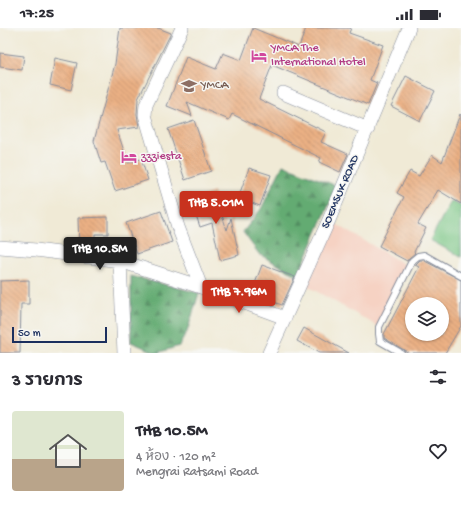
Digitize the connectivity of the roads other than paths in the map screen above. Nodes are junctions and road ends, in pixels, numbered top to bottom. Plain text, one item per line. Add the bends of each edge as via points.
1 (182, 28) edge
2 (409, 28) edge
3 (283, 93) dead end
4 (368, 129) junction
5 (0, 247) edge
6 (120, 261) junction
7 (461, 276) edge
8 (201, 287) junction
9 (285, 318) junction
10 (124, 353) edge
11 (269, 353) edge
12 (401, 353) edge

1 - 8 street via 146,106 145,115 178,227
2 - 4 street, SOEMSUK ROAD
3 - 4 street
4 - 9 street, SOEMSUK ROAD
5 - 6 street
6 - 8 street
6 - 10 street
7 - 12 lane via 424,255 412,261 379,327 380,341
8 - 9 street
9 - 11 street, SOEMSUK ROAD

